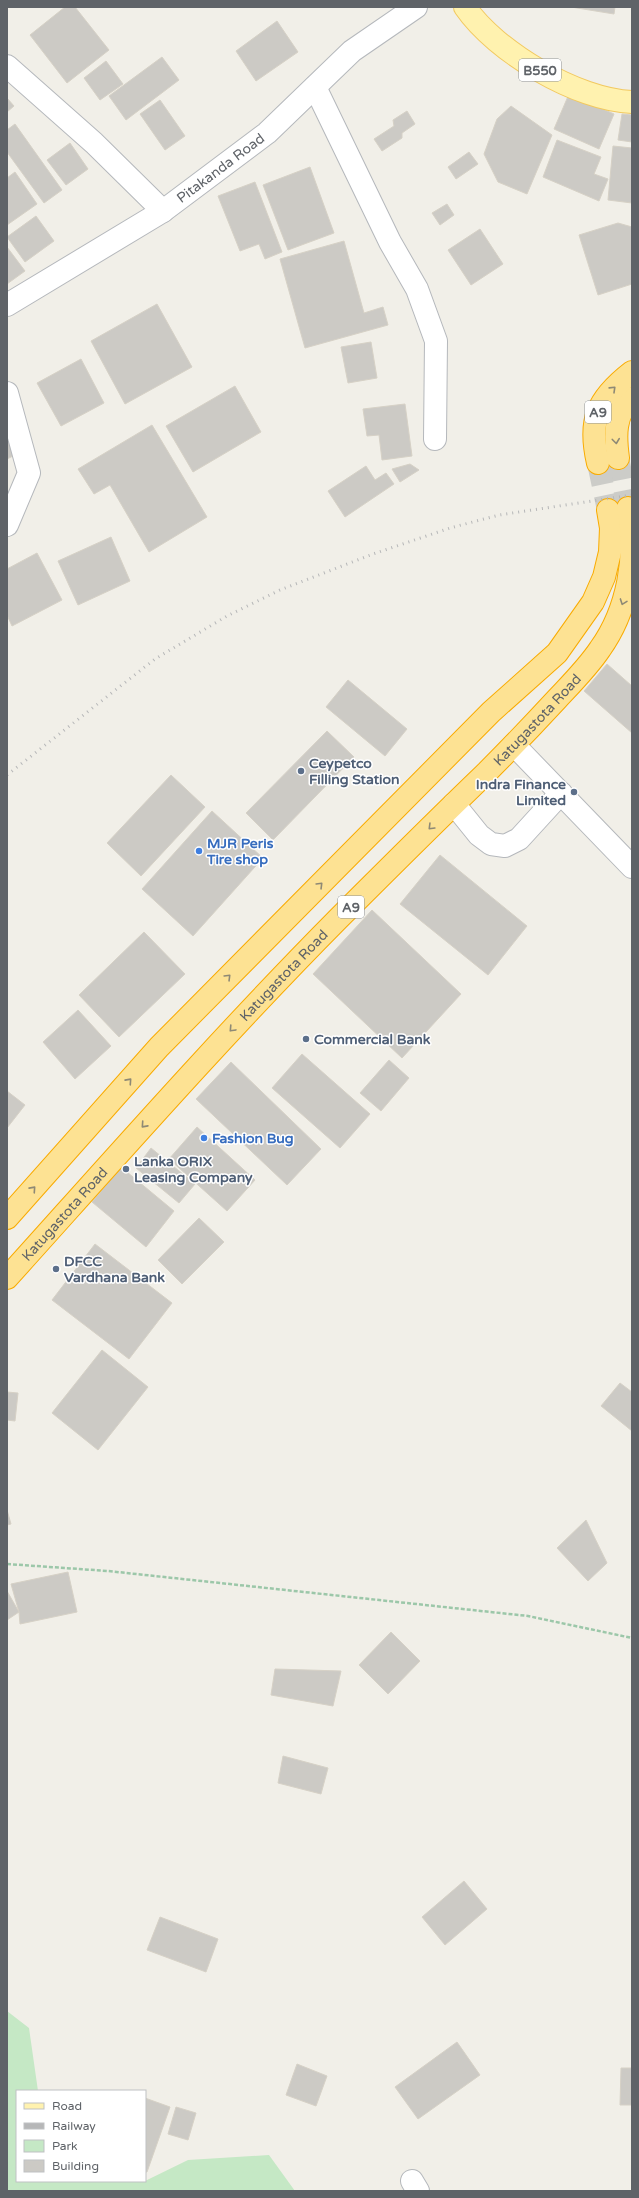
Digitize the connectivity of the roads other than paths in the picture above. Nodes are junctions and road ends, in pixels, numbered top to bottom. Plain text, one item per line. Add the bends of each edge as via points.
1 (416, 7) edge
2 (465, 7) edge
3 (7, 66) edge
4 (315, 87) junction
5 (632, 102) edge
6 (163, 211) junction
7 (7, 305) edge
8 (632, 372) edge
9 (7, 393) edge
10 (632, 398) edge
11 (435, 439) dead end
12 (7, 525) edge
13 (514, 745) junction
14 (561, 793) junction
15 (454, 804) junction
16 (632, 867) edge
17 (7, 1218) edge
18 (7, 1278) edge

1 - 4 street, Pitakanda Road via 352,51
2 - 5 main road, B550 via 475,21 522,60 572,88 617,102
3 - 6 street via 94,142
4 - 6 street, Pitakanda Road via 267,133
4 - 11 street via 390,242 417,290 436,341
6 - 7 street, Pitakanda Road
10 -> 8 highway, A9 via 618,419 608,461 593,442 594,422 605,396
9 - 12 street via 29,473
13 - 14 street
13 - 15 highway, Katugastota Road / A9
17 -> 13 highway, Katugastota Road / A9 via 159,1047 491,712 557,653 593,602 604,577 610,552 611,528 618,509 631,524 631,562 626,593 615,624 581,674
14 - 15 street via 519,839 505,846 491,844 479,835
14 - 16 street
15 -> 18 highway, Katugastota Road / A9 via 226,1035

